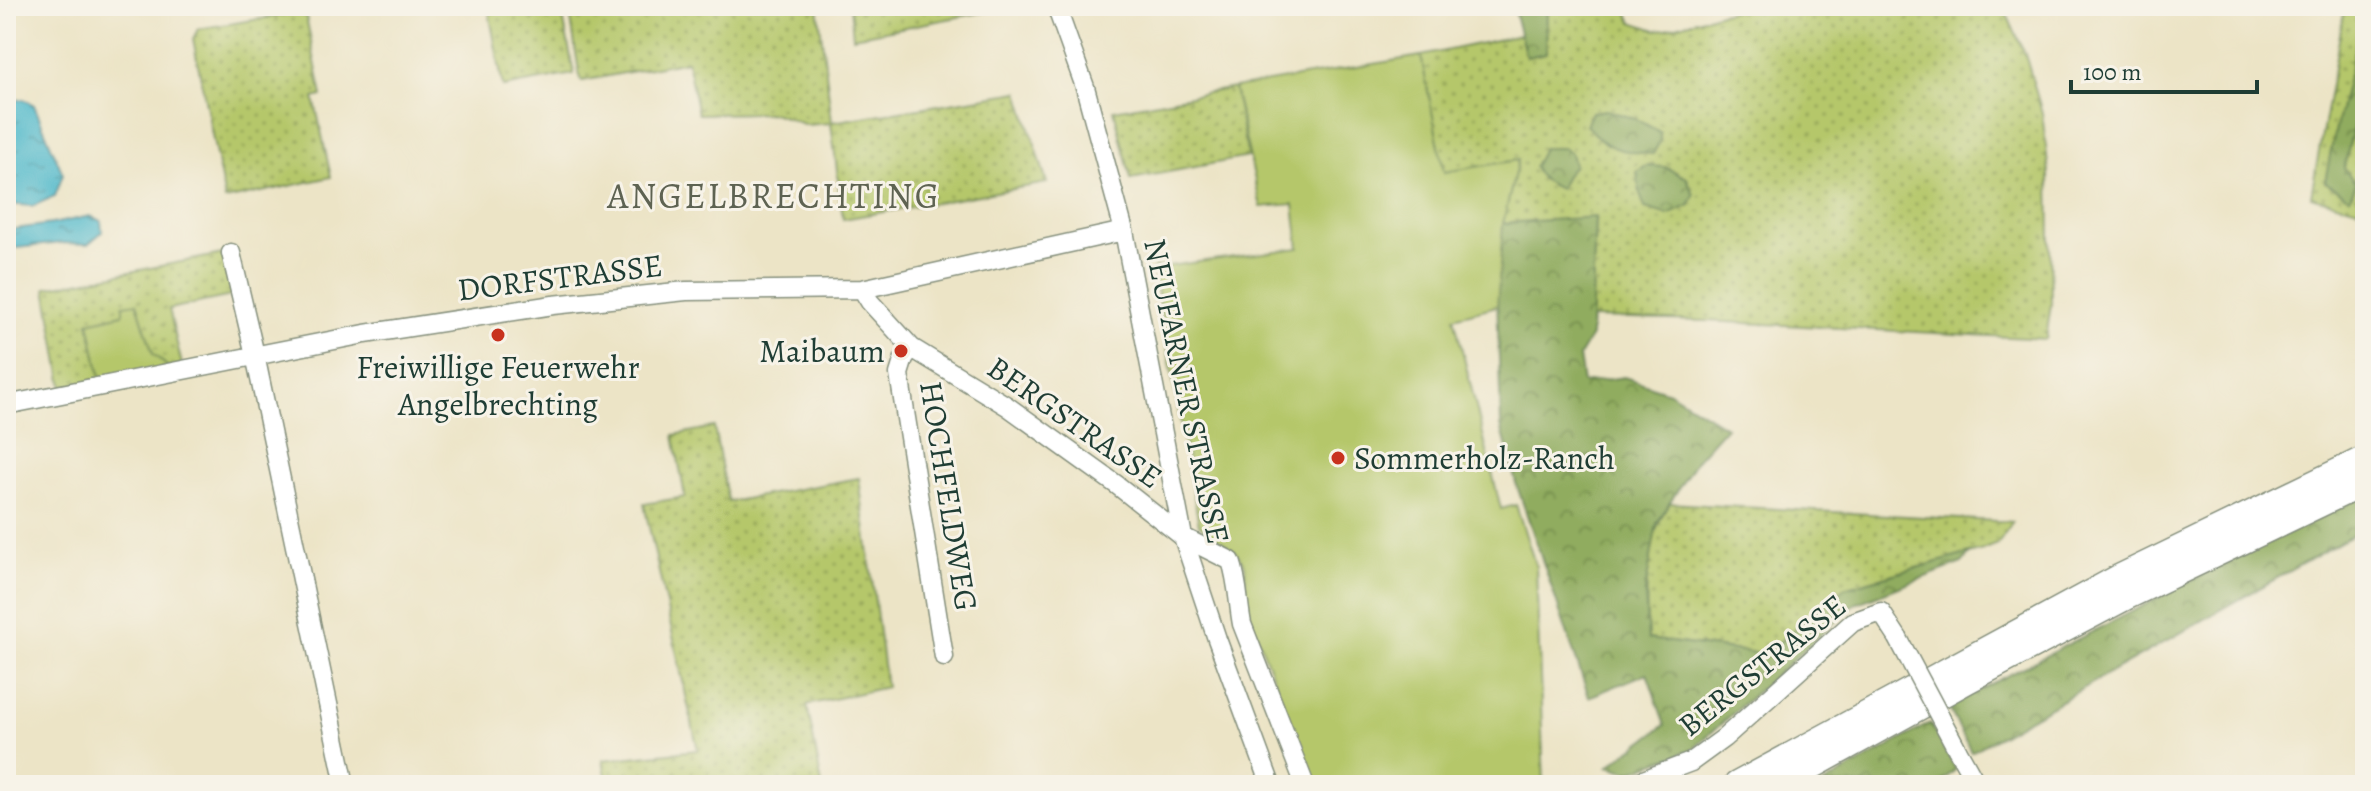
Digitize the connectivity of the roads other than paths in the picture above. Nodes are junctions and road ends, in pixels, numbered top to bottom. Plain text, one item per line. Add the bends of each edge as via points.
1 (1056, 6) edge
2 (1124, 231) junction
3 (231, 253) dead end
4 (862, 289) junction
5 (912, 348) junction
6 (255, 355) junction
7 (6, 405) edge
8 (2365, 459) edge
9 (2365, 482) edge
10 (1183, 537) junction
11 (944, 657) dead end
12 (345, 785) edge
13 (1271, 785) edge
14 (1305, 785) edge
15 (1630, 785) edge
16 (1737, 785) edge
17 (1777, 785) edge
18 (1977, 785) edge

1 - 2 street, NEUFARNER STRASSE via 1085,87
2 - 4 street, DORFSTRASSE
2 - 10 street, NEUFARNER STRASSE
3 - 6 street
4 - 5 street, BERGSTRASSE
4 - 6 street, DORFSTRASSE via 686,291 611,298
5 - 10 street, BERGSTRASSE via 1007,406
5 - 11 street, HOCHFELDWEG via 899,374
6 - 7 street, DORFSTRASSE
6 - 12 street
8 - 16 highway via 2119,578
9 - 17 highway via 2127,596
10 - 13 street, NEUFARNER STRASSE
10 - 14 street, BERGSTRASSE via 1231,561 1242,624
15 - 18 street, BERGSTRASSE, bridge via 1691,762 1853,622 1881,612

